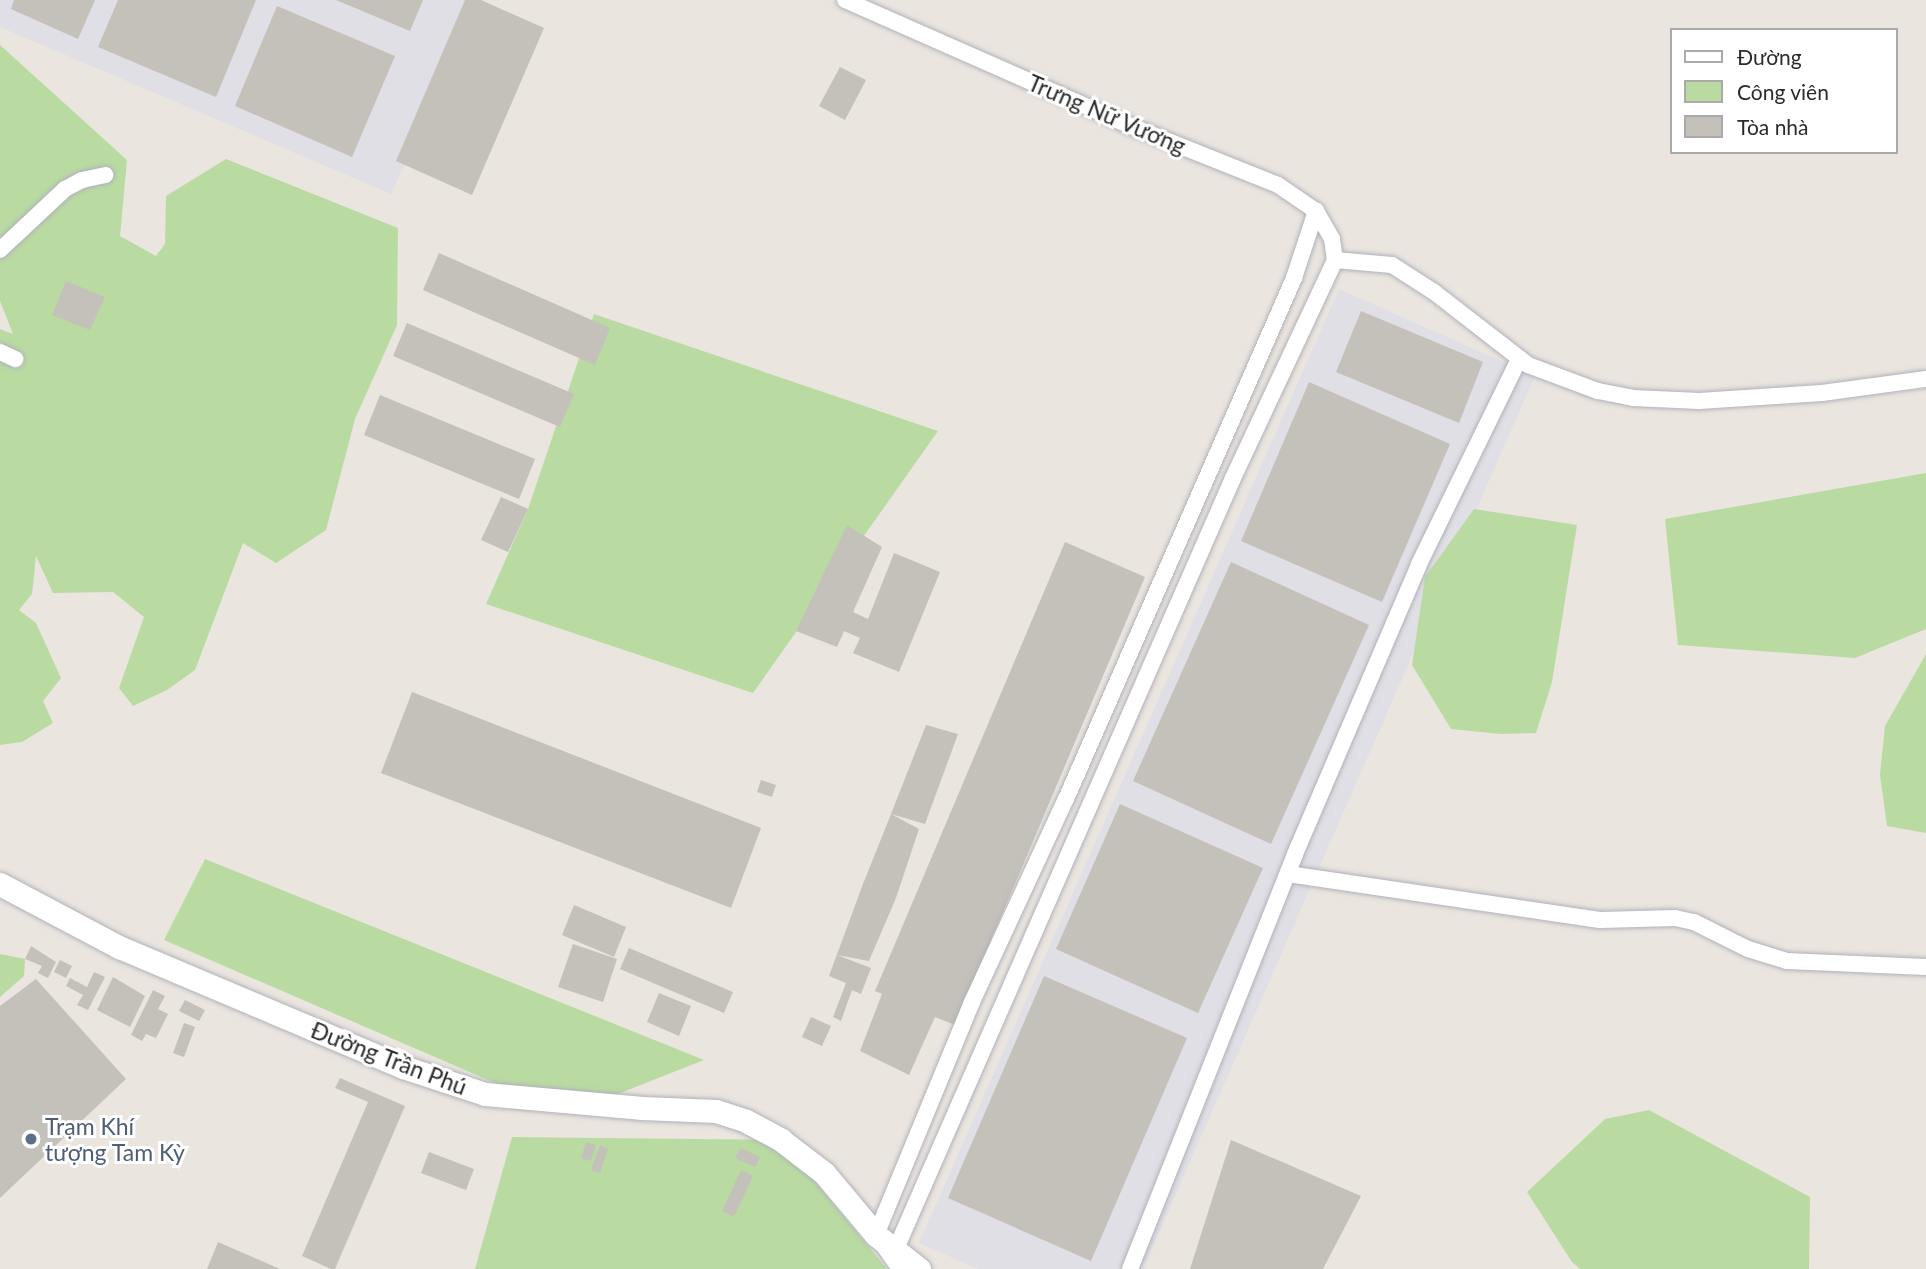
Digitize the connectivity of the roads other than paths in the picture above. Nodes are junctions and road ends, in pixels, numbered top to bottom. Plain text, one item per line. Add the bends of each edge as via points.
1 (845, 0) edge
2 (105, 175) dead end
3 (1316, 211) junction
4 (0, 250) edge
5 (1335, 260) junction
6 (1519, 359) junction
7 (1926, 379) edge
8 (1288, 874) junction
9 (0, 884) edge
10 (1926, 967) edge
11 (876, 1235) junction
12 (897, 1260) edge
13 (919, 1269) edge
14 (1130, 1269) edge

1 - 3 street, Trưng Nữ Vương via 1128,125 1278,185
2 - 4 street via 65,189
3 - 5 street, Trưng Nữ Vương via 1332,239
3 - 11 street via 1289,290 972,1002
5 - 6 street via 1392,264
5 - 12 street via 1227,490
6 - 7 street via 1598,391 1671,400 1822,393
6 - 8 street via 1419,564
8 - 10 street via 1600,920 1675,918 1787,961
8 - 14 street
9 - 11 main road, Đường Trần Phú via 119,947 403,1067 485,1094 716,1111 746,1121 781,1140 824,1173
11 - 12 main road, Đường Trần Phú
12 - 13 main road, Đường Trần Phú

